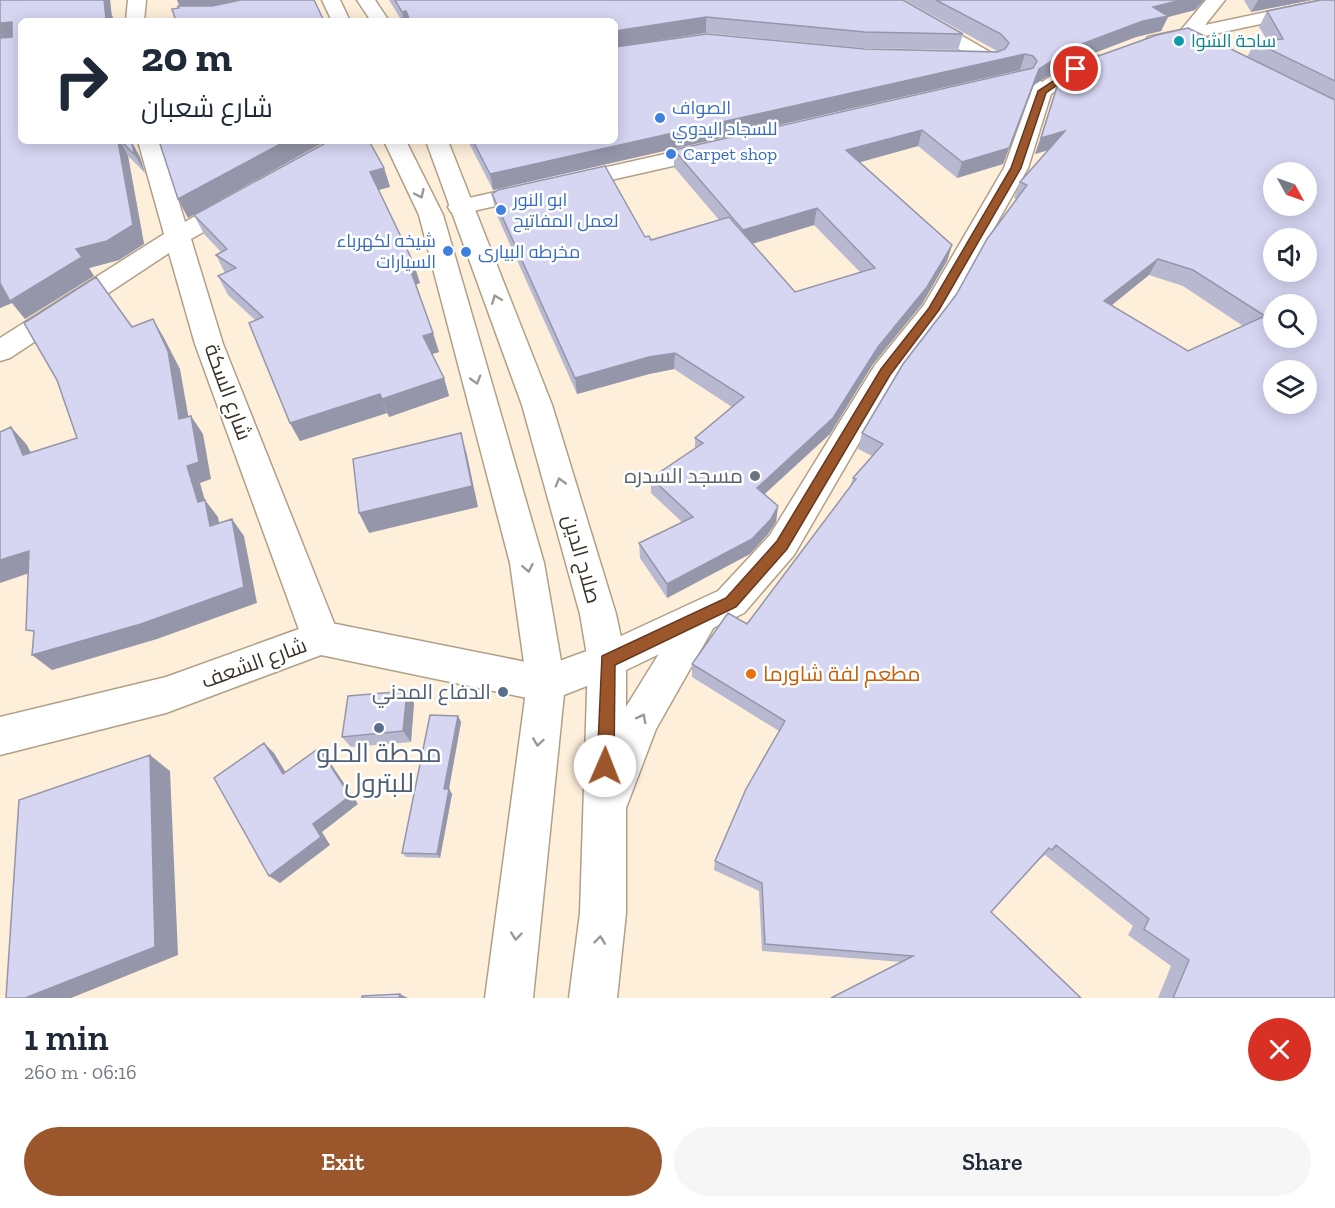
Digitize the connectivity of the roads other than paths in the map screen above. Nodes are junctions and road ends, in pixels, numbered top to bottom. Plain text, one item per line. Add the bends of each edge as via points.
1 (137, 0) edge
2 (331, 0) edge
3 (366, 0) edge
4 (887, 0) edge
5 (1216, 0) edge
6 (1335, 3) edge
7 (135, 18) edge
8 (340, 18) edge
9 (378, 18) edge
10 (1197, 41) junction
11 (945, 58) edge
12 (992, 59) junction
13 (1020, 78) junction
14 (997, 83) edge
15 (1042, 91) junction
16 (150, 144) edge
17 (396, 144) edge
18 (438, 144) edge
19 (738, 145) edge
20 (257, 192) edge
21 (460, 207) junction
22 (176, 237) junction
23 (0, 351) edge
24 (702, 616) junction
25 (321, 638) junction
26 (607, 661) junction
27 (546, 684) junction
28 (0, 736) edge
29 (604, 811) junction
30 (509, 998) edge
31 (593, 998) edge

1 - 7 main road
2 - 8 main road
3 - 9 main road
4 - 12 main road
5 - 10 main road
6 - 10 main road
10 - 15 main road via 1129,49 1076,69
11 - 12 main road
12 - 13 main road
13 - 14 main road
13 - 15 main road
15 - 24 main road via 1016,168 934,310 885,372 782,545 731,602
16 - 22 main road, شارع السكة
17 -> 27 main road via 430,215 484,406 527,563
18 - 21 main road, صلاح الدين
19 - 21 main road
20 - 22 main road
26 -> 21 main road, صلاح الدين via 598,614 537,405
22 - 23 main road
22 - 25 main road, شارع السكة via 209,344
24 - 26 main road
29 -> 24 main road via 640,720
25 - 27 main road, شارع الشعف
25 - 28 main road, شارع الشعف via 166,695
26 - 27 main road
26 - 29 main road, صلاح الدين
27 -> 30 main road
31 -> 29 main road, صلاح الدين via 603,913

